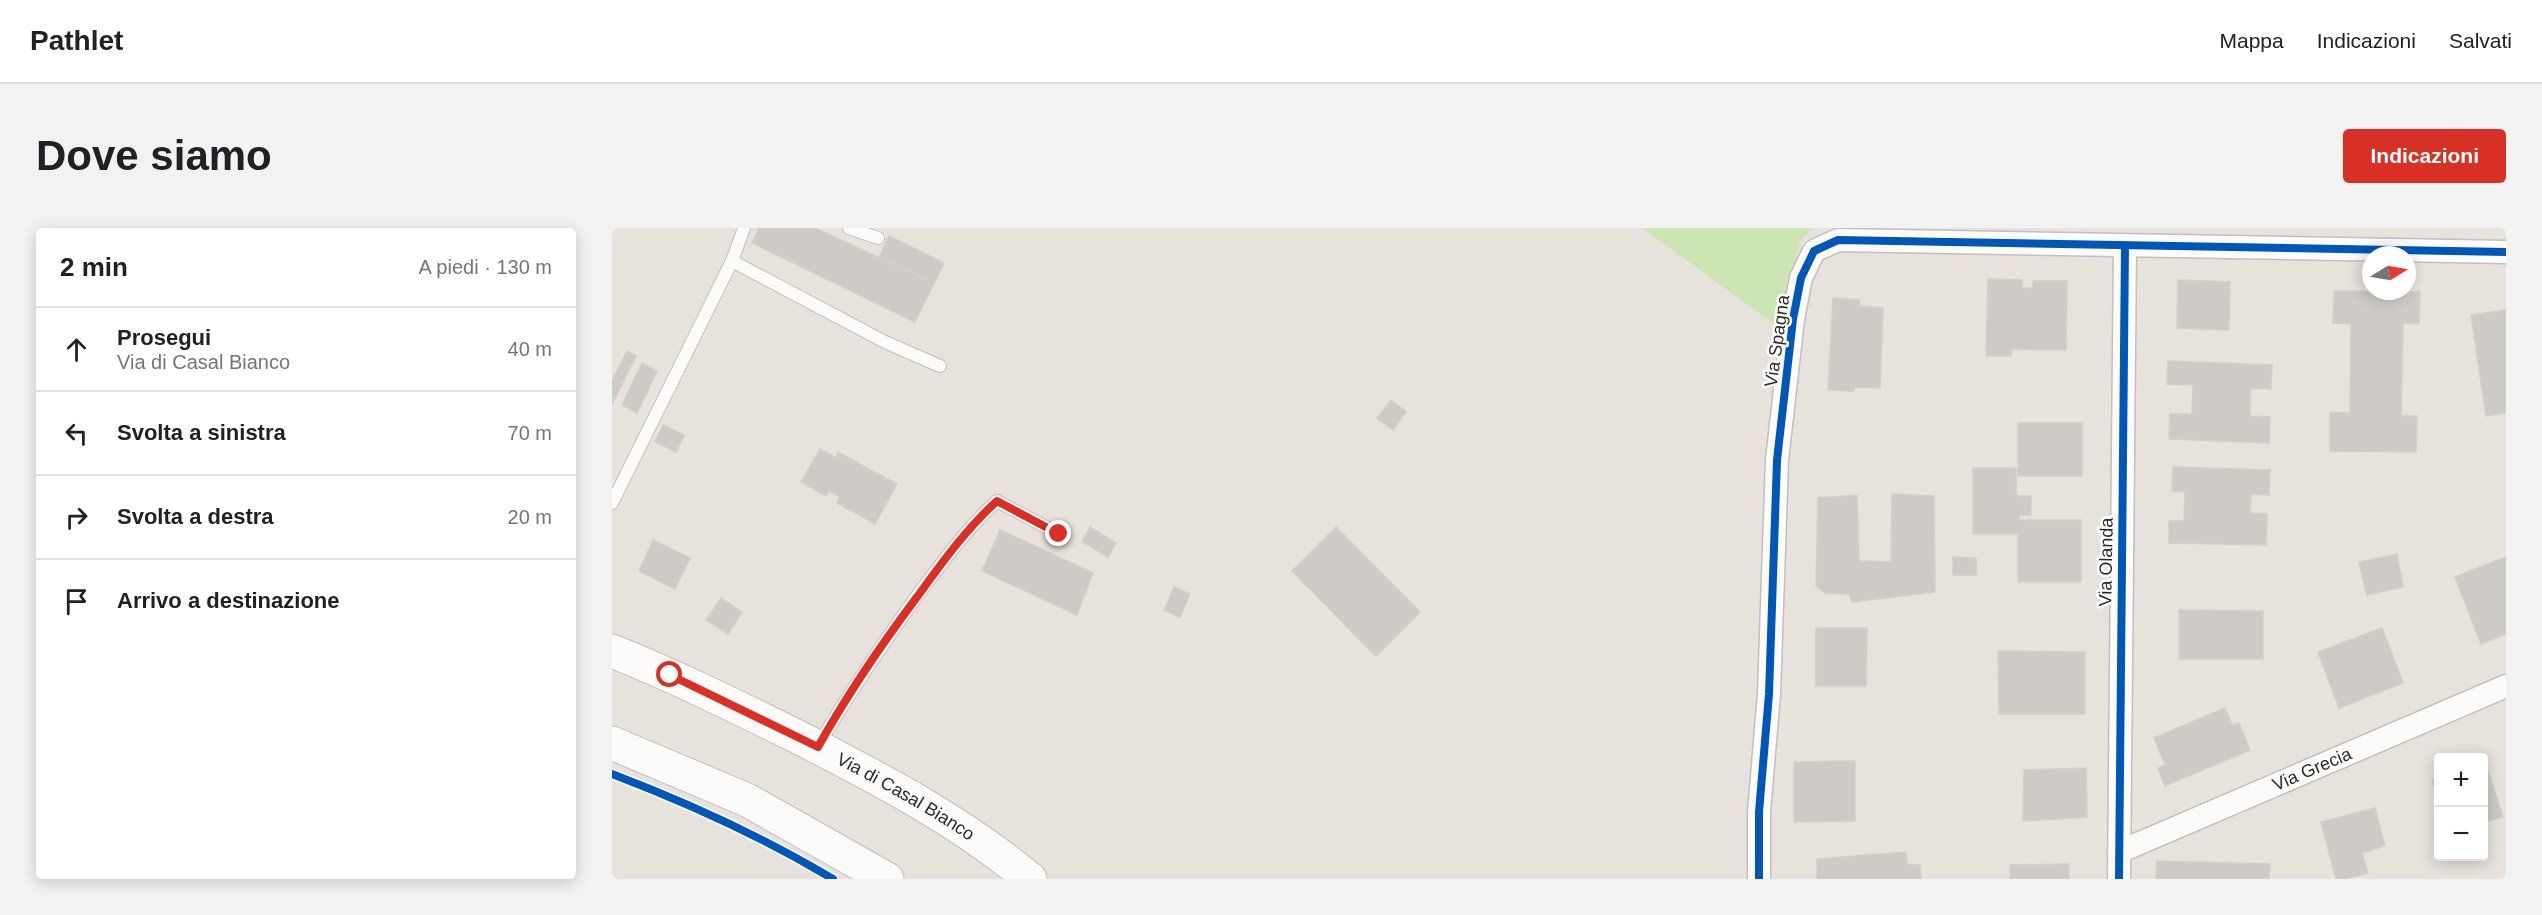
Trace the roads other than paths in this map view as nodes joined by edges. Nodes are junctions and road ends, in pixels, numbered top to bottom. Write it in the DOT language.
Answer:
graph roads {
  1 [pos="744,228"];
  2 [pos="849,228"];
  3 [pos="878,238"];
  4 [pos="2125,246"];
  5 [pos="2506,252"];
  6 [pos="732,261"];
  7 [pos="940,366"];
  8 [pos="612,503"];
  9 [pos="1059,534"];
  10 [pos="612,651"];
  11 [pos="2506,686"];
  12 [pos="612,743"];
  13 [pos="818,747"];
  14 [pos="2119,852"];
  15 [pos="887,879"];
  16 [pos="1030,879"];
  17 [pos="1759,879"];
  18 [pos="2119,879"];
  1 -- 6 [label="lane"];
  2 -- 3 [label="lane"];
  4 -- 5 [label="street, Via Spagna"];
  4 -- 14 [label="street, Via Olanda"];
  4 -- 17 [label="street, Via Spagna"];
  6 -- 7 [label="lane"];
  6 -- 8 [label="lane"];
  9 -- 13 [label="lane"];
  10 -- 13 [label="main road, Via di Casal Bianco"];
  11 -- 14 [label="street, Via Grecia"];
  12 -- 15 [label="main road"];
  13 -- 16 [label="main road, Via di Casal Bianco"];
  14 -- 18 [label="street, Via Olanda"];
}
